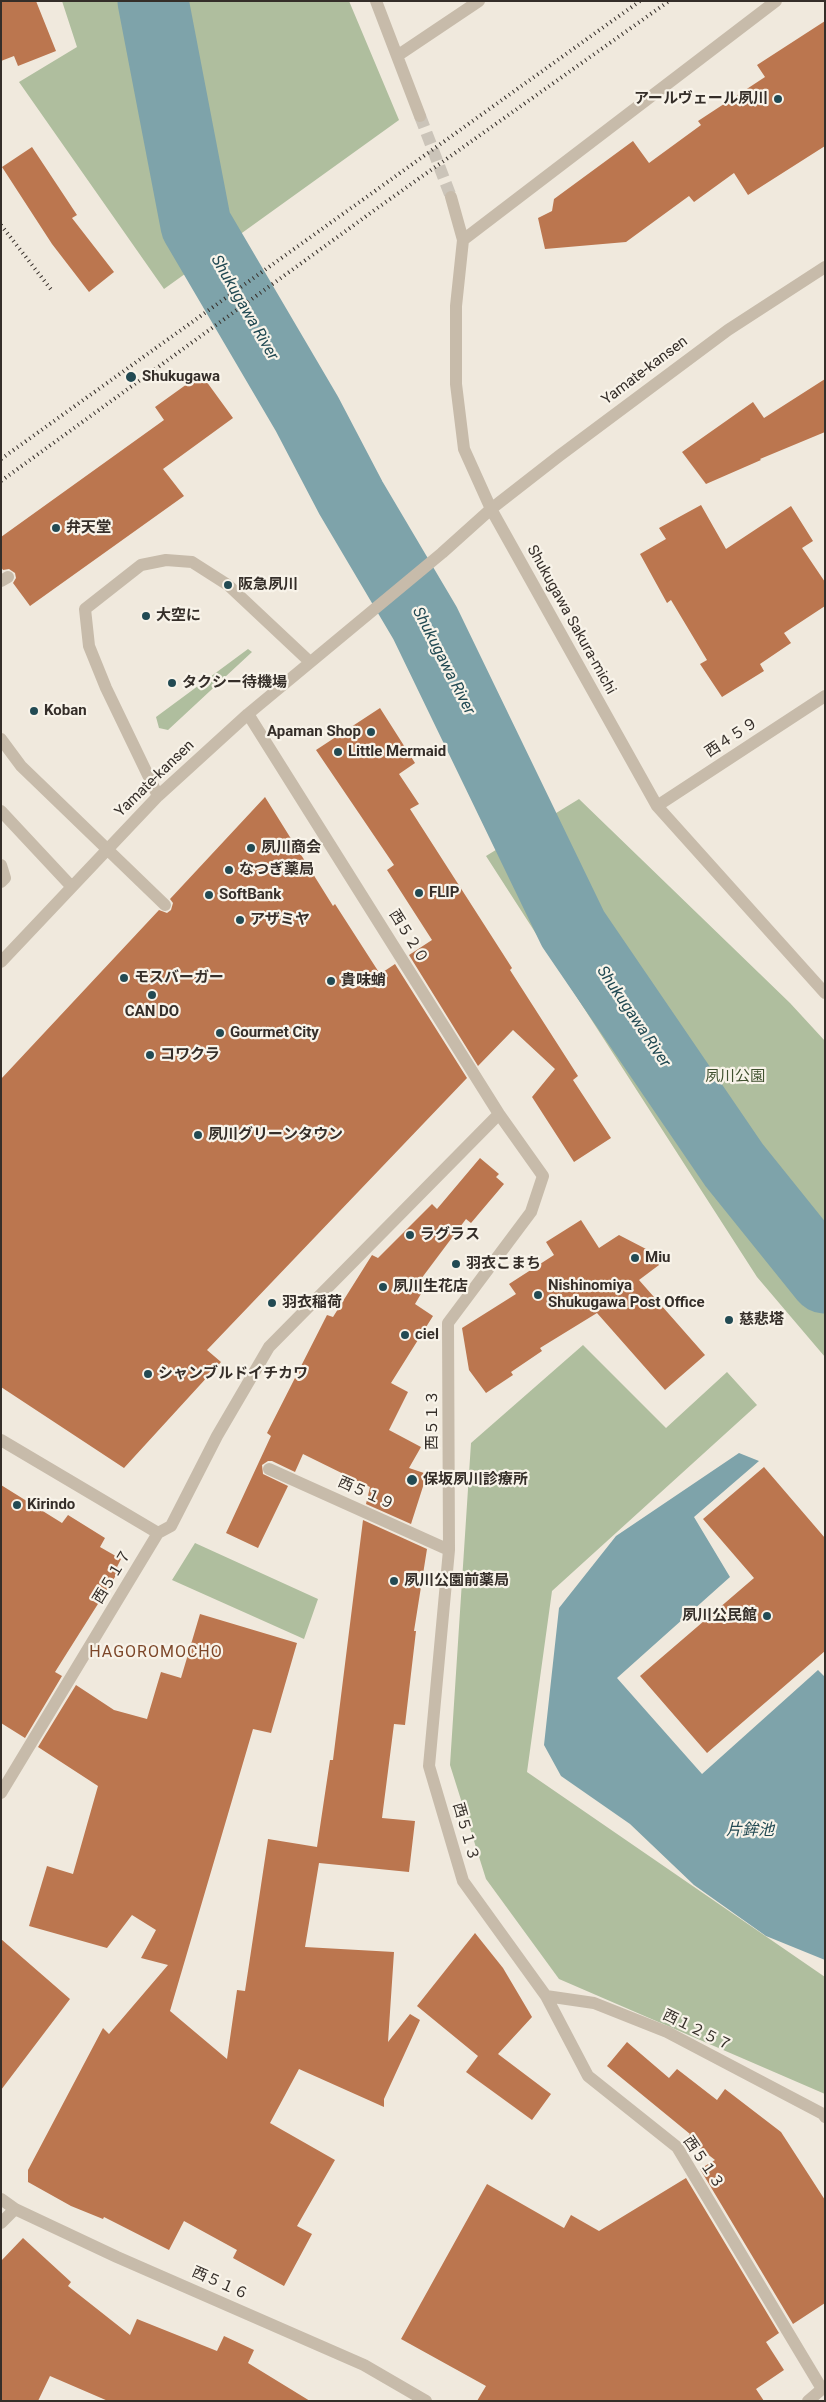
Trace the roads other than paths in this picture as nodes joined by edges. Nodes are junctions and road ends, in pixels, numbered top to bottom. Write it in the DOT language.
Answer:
graph roads {
  1 [pos="376,1"];
  2 [pos="479,1"];
  3 [pos="776,1"];
  4 [pos="460,7"];
  5 [pos="397,56"];
  6 [pos="420,116"];
  7 [pos="451,198"];
  8 [pos="463,240"];
  9 [pos="825,267"];
  10 [pos="491,509"];
  11 [pos="310,662"];
  12 [pos="825,696"];
  13 [pos="248,714"];
  14 [pos="1,739"];
  15 [pos="158,796"];
  16 [pos="657,806"];
  17 [pos="1,811"];
  18 [pos="1,865"];
  19 [pos="1,882"];
  20 [pos="71,886"];
  21 [pos="165,905"];
  22 [pos="1,962"];
  23 [pos="825,993"];
  24 [pos="499,1114"];
  25 [pos="543,1176"];
  26 [pos="1,1440"];
  27 [pos="269,1469"];
  28 [pos="158,1533"];
  29 [pos="449,1550"];
  30 [pos="1,1793"];
  31 [pos="546,1996"];
  32 [pos="825,2117"];
  33 [pos="1,2199"];
  34 [pos="15,2209"];
  35 [pos="1,2223"];
  36 [pos="823,2388"];
  37 [pos="426,2401"];
  38 [pos="808,2401"];
  1 -- 5 [label="street"];
  2 -- 4 [label="street"];
  3 -- 8 [label="street"];
  4 -- 5 [label="street"];
  5 -- 6 [label="street"];
  7 -- 8 [label="street, Shukugawa Sakura-michi"];
  8 -- 10 [label="street, Shukugawa Sakura-michi"];
  9 -- 10 [label="street, Yamate-kansen"];
  10 -- 11 [label="street, Yamate-kansen"];
  10 -- 16 [label="street, Shukugawa Sakura-michi"];
  11 -- 13 [label="street, Yamate-kansen"];
  11 -- 15 [label="street"];
  12 -- 16 [label="street, 西４５９"];
  13 -- 15 [label="street, Yamate-kansen"];
  13 -- 24 [label="street, 西５２０"];
  14 -- 21 [label="street"];
  15 -- 20 [label="street, Yamate-kansen"];
  16 -- 23 [label="street, Shukugawa Sakura-michi"];
  17 -- 20 [label="street"];
  18 -- 19 [label="street"];
  20 -- 22 [label="street, Yamate-kansen"];
  24 -- 25 [label="street, 西５２０"];
  24 -- 28 [label="street, 西５１７"];
  25 -- 29 [label="street, 西５１３"];
  26 -- 28 [label="street"];
  27 -- 29 [label="street, 西５１９"];
  28 -- 30 [label="street, 西５１７"];
  29 -- 31 [label="street, 西５１３"];
  31 -- 32 [label="street, 西１２５７"];
  31 -- 36 [label="street, 西５１３"];
  33 -- 34 [label="street, 西５１６"];
  34 -- 35 [label="street"];
  34 -- 37 [label="street, 西５１６"];
  36 -- 38 [label="street, 西５１３"];
}
